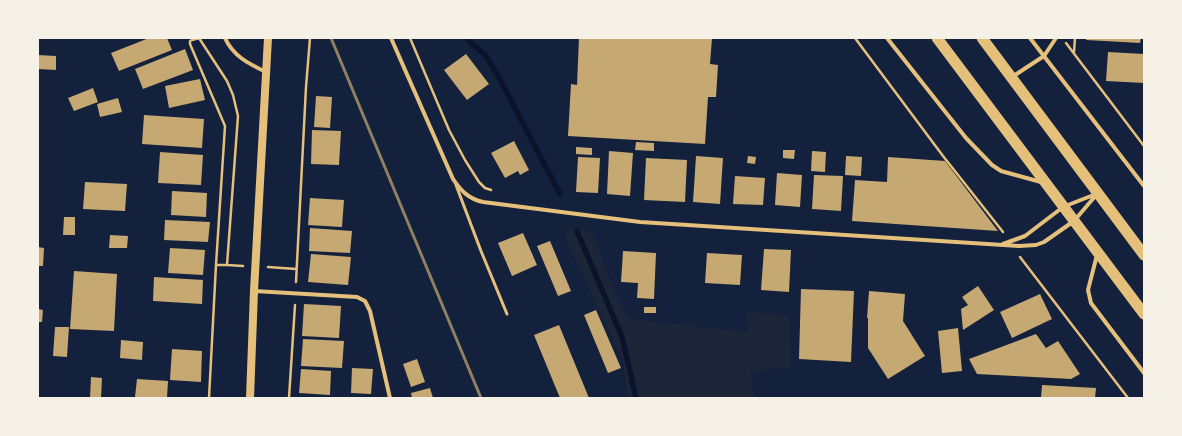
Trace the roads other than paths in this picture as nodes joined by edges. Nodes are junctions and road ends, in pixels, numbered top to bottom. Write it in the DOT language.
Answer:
graph roads {
  1 [pos="225,38"];
  2 [pos="268,38"];
  3 [pos="391,38"];
  4 [pos="887,38"];
  5 [pos="937,38"];
  6 [pos="982,38"];
  7 [pos="1030,38"];
  8 [pos="1056,38"];
  9 [pos="1044,56"];
  10 [pos="267,72"];
  11 [pos="1011,78"];
  12 [pos="454,179"];
  13 [pos="1045,183"];
  14 [pos="1144,186"];
  15 [pos="1097,194"];
  16 [pos="1064,207"];
  17 [pos="1074,221"];
  18 [pos="1000,245"];
  19 [pos="1097,252"];
  20 [pos="1144,255"];
  21 [pos="254,291"];
  22 [pos="507,314"];
  23 [pos="1144,314"];
  24 [pos="1144,373"];
  25 [pos="250,398"];
  26 [pos="390,398"];
  1 -- 10 [label="street"];
  2 -- 10 [label="main road"];
  3 -- 12 [label="street"];
  4 -- 13 [label="street"];
  5 -- 13 [label="highway"];
  6 -- 11 [label="highway"];
  7 -- 9 [label="street"];
  8 -- 9 [label="street"];
  9 -- 11 [label="street"];
  9 -- 14 [label="street"];
  10 -- 21 [label="main road"];
  11 -- 15 [label="highway"];
  12 -- 18 [label="street"];
  12 -- 22 [label="lane"];
  13 -- 16 [label="highway"];
  15 -- 16 [label="street"];
  15 -- 17 [label="street"];
  15 -- 20 [label="highway"];
  16 -- 17 [label="highway"];
  16 -- 18 [label="street"];
  17 -- 18 [label="street"];
  17 -- 19 [label="highway"];
  19 -- 23 [label="highway"];
  19 -- 24 [label="street"];
  21 -- 25 [label="main road"];
  21 -- 26 [label="street"];
}
